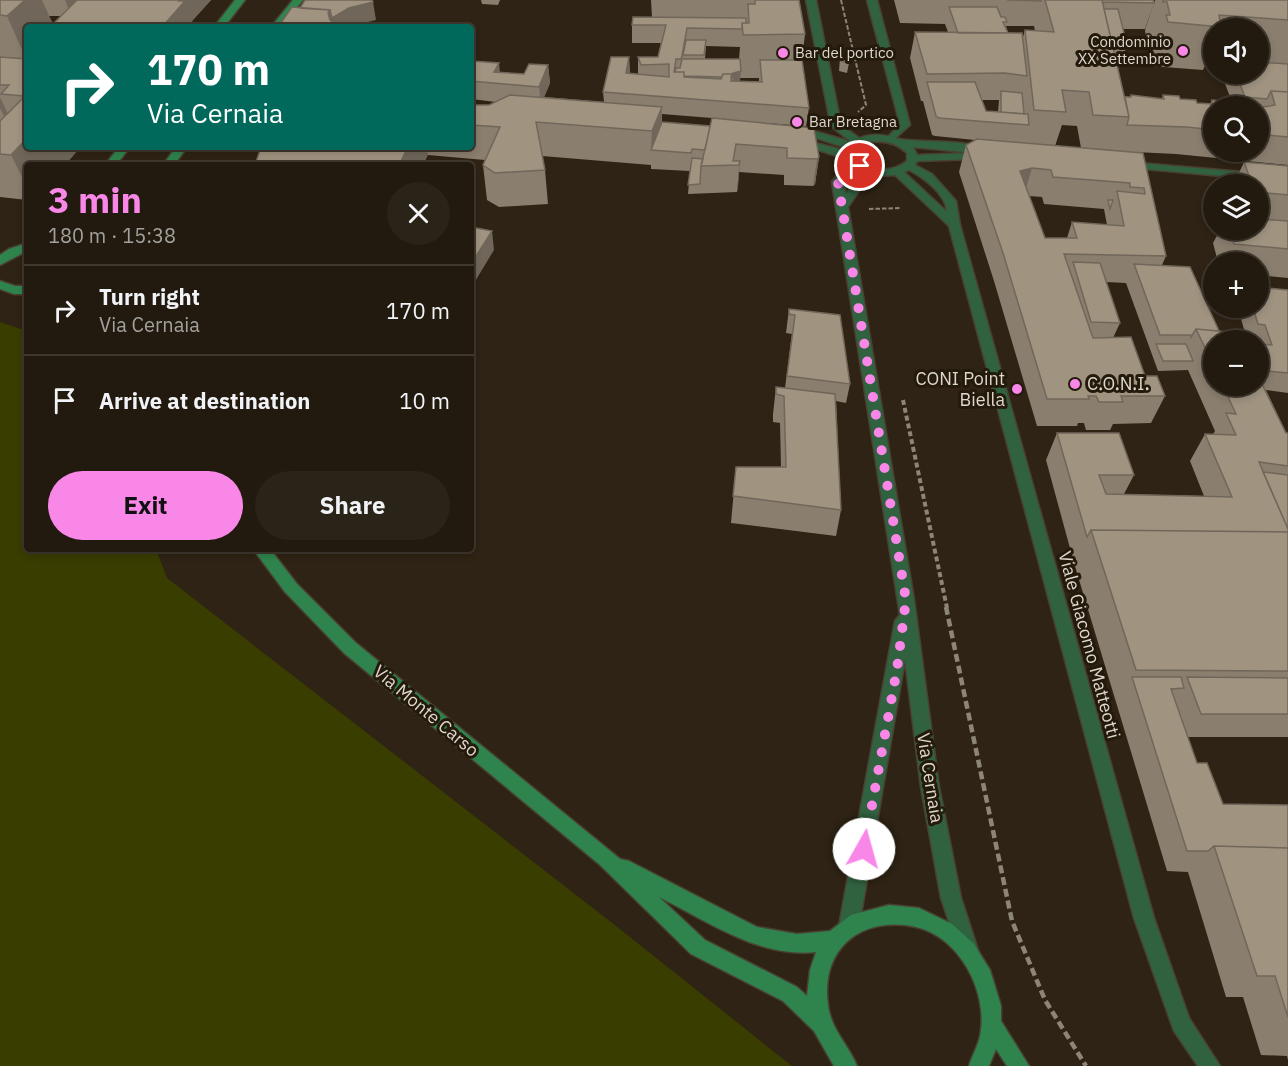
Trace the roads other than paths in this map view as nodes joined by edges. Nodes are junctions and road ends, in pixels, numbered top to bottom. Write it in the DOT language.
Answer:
graph roads {
  1 [pos="240,0"];
  2 [pos="298,0"];
  3 [pos="811,0"];
  4 [pos="872,0"];
  5 [pos="221,24"];
  6 [pos="278,24"];
  7 [pos="785,136"];
  8 [pos="897,141"];
  9 [pos="122,150"];
  10 [pos="180,150"];
  11 [pos="854,151"];
  12 [pos="112,162"];
  13 [pos="170,162"];
  14 [pos="912,162"];
  15 [pos="1112,164"];
  16 [pos="897,171"];
  17 [pos="877,172"];
  18 [pos="1288,179"];
  19 [pos="843,206"];
  20 [pos="954,225"];
  21 [pos="24,247"];
  22 [pos="2,258"];
  23 [pos="9,288"];
  24 [pos="24,296"];
  25 [pos="263,552"];
  26 [pos="906,600"];
  27 [pos="606,858"];
  28 [pos="849,926"];
  29 [pos="833,940"];
  30 [pos="969,952"];
  31 [pos="820,1023"];
  32 [pos="993,1027"];
  33 [pos="847,1066"];
  34 [pos="979,1066"];
  35 [pos="1019,1066"];
  36 [pos="1210,1066"];
  1 -- 5 [label="main road"];
  2 -- 6 [label="main road"];
  3 -- 11 [label="street"];
  4 -- 8 [label="street"];
  7 -- 11 [label="street"];
  8 -- 11 [label="street"];
  8 -- 14 [label="street, Viale Giacomo Matteotti"];
  8 -- 14 [label="street"];
  9 -- 12 [label="main road"];
  10 -- 13 [label="main road"];
  11 -- 17 [label="street"];
  11 -- 19 [label="street, Via Cernaia"];
  14 -- 16 [label="street"];
  14 -- 20 [label="street, Viale Giacomo Matteotti"];
  15 -- 18 [label="street"];
  16 -- 17 [label="street"];
  16 -- 20 [label="street, Viale Giacomo Matteotti"];
  17 -- 19 [label="street"];
  19 -- 26 [label="street, Via Cernaia"];
  20 -- 36 [label="street, Viale Giacomo Matteotti"];
  21 -- 22 [label="main road"];
  23 -- 24 [label="main road"];
  25 -- 27 [label="main road, Via Monte Carso"];
  26 -- 28 [label="street, Via Cernaia"];
  26 -- 30 [label="street, Via Cernaia"];
  27 -- 29 [label="main road, Via Monte Carso"];
  27 -- 31 [label="main road, Via Monte Carso"];
  28 -- 29 [label="main road, Via Monte Carso"];
  28 -- 30 [label="main road, Via Monte Carso"];
  29 -- 31 [label="main road, Via Monte Carso"];
  30 -- 32 [label="main road, Via Monte Carso"];
  31 -- 33 [label="main road, Via Monte Carso"];
  32 -- 34 [label="main road, Via Monte Carso"];
  32 -- 35 [label="main road"];
}
